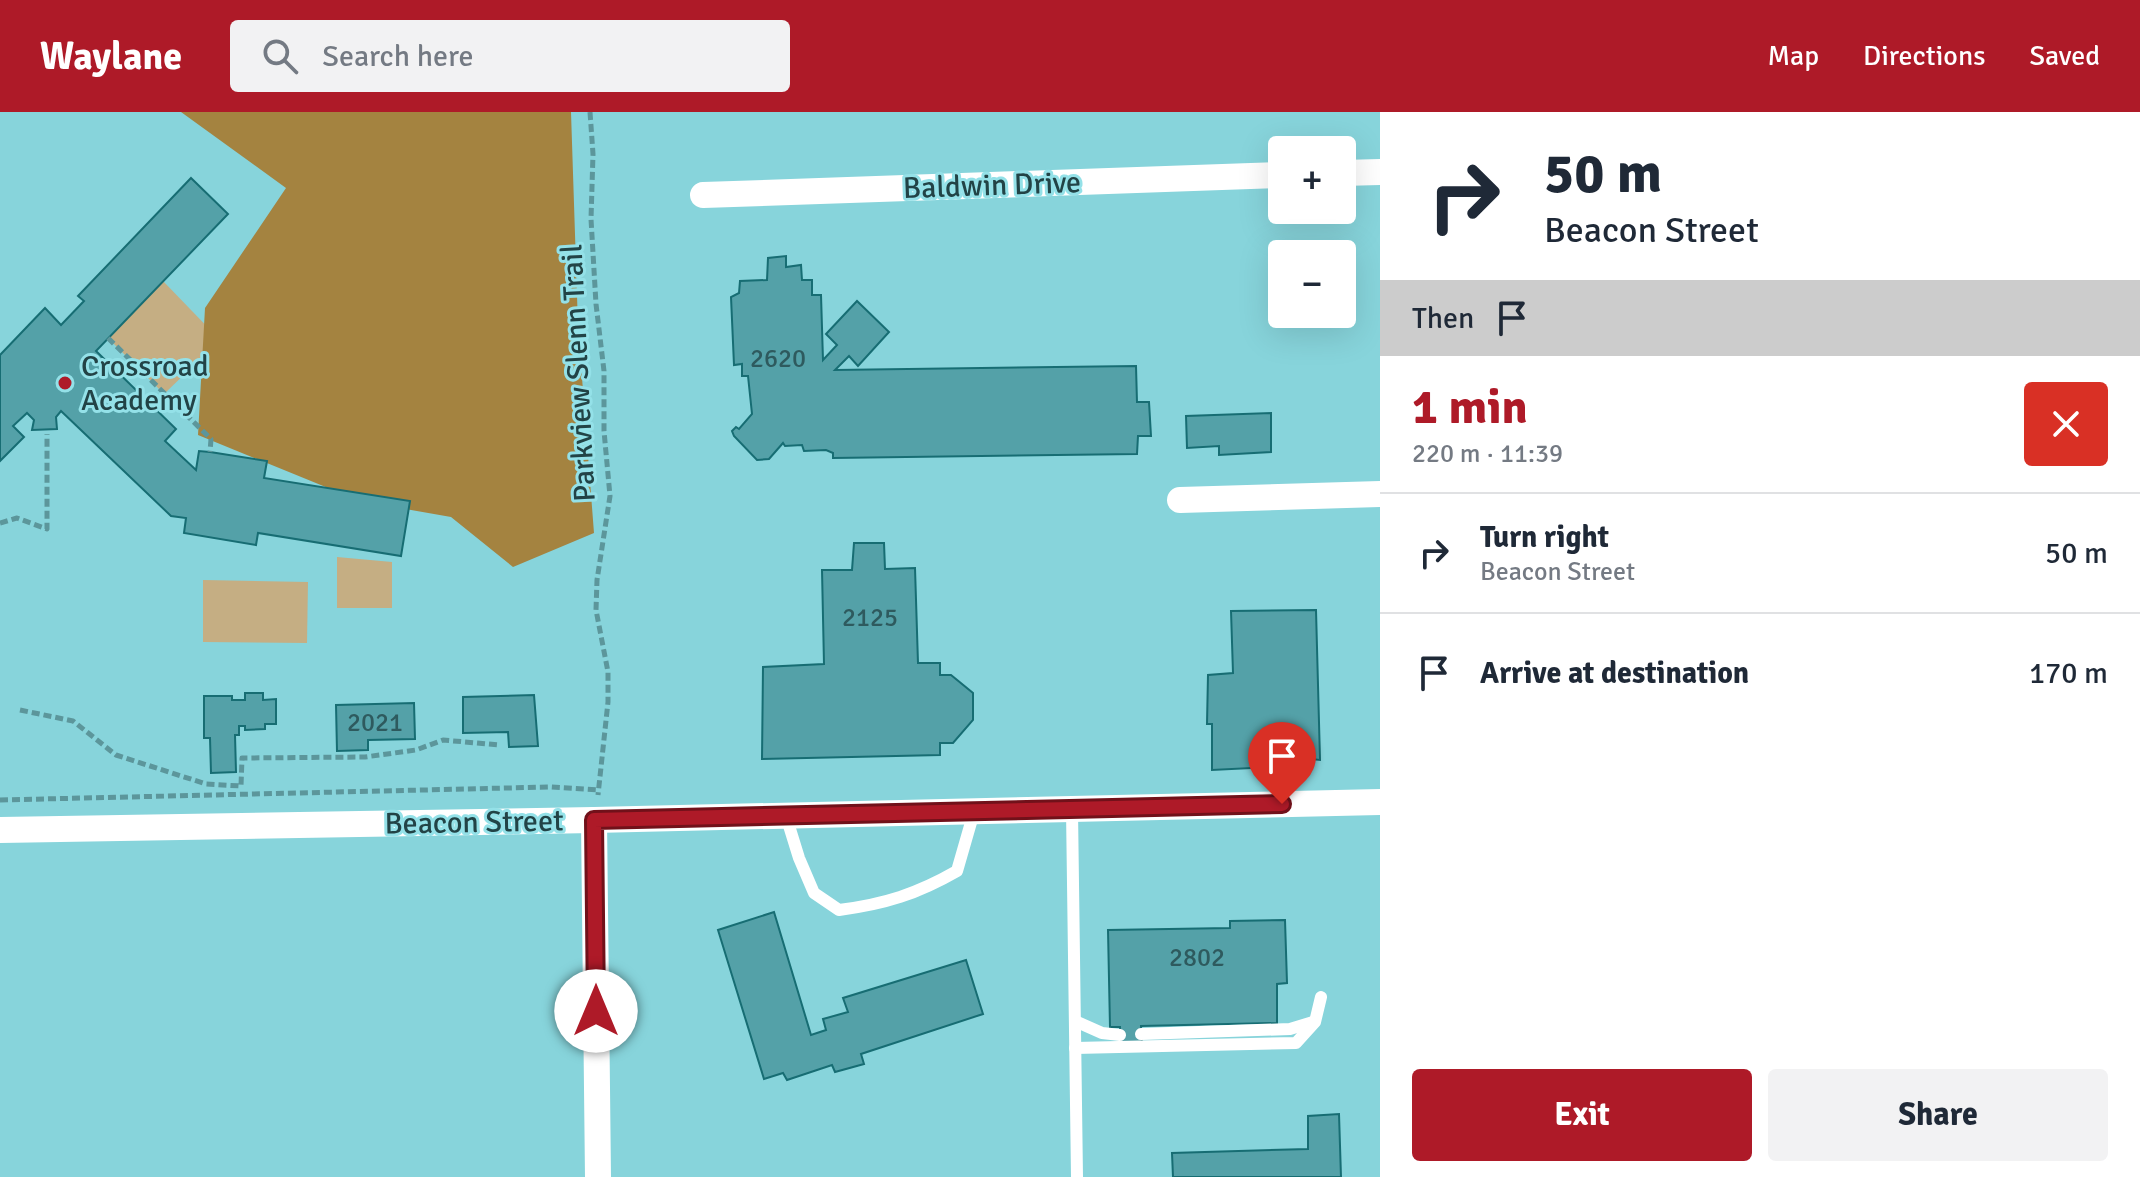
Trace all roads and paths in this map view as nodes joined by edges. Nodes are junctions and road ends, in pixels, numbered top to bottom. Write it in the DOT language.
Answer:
graph roads {
  1 [pos="590,112"];
  2 [pos="1380,172"];
  3 [pos="1356,173"];
  4 [pos="1268,175"];
  5 [pos="703,195"];
  6 [pos="108,338"];
  7 [pos="47,434"];
  8 [pos="210,452"];
  9 [pos="1380,494"];
  10 [pos="1180,500"];
  11 [pos="0,523"];
  12 [pos="20,710"];
  13 [pos="499,745"];
  14 [pos="598,790"];
  15 [pos="0,800"];
  16 [pos="1380,802"];
  17 [pos="1072,810"];
  18 [pos="974,812"];
  19 [pos="786,816"];
  20 [pos="594,820"];
  21 [pos="0,830"];
  22 [pos="1321,997"];
  23 [pos="1075,1021"];
  24 [pos="1315,1022"];
  25 [pos="1141,1034"];
  26 [pos="1120,1035"];
  27 [pos="1075,1048"];
  28 [pos="598,1177"];
  29 [pos="1077,1177"];
  1 -- 14 [label="path, Parkview Slenn Trail"];
  2 -- 3 [label="street"];
  4 -- 5 [label="street, Baldwin Drive"];
  6 -- 8 [label="path"];
  7 -- 11 [label="path"];
  9 -- 10 [label="street"];
  12 -- 13 [label="path"];
  14 -- 15 [label="path"];
  14 -- 20 [label="path, Parkview Slenn Trail"];
  16 -- 17 [label="street, Beacon Street"];
  17 -- 18 [label="street, Beacon Street"];
  17 -- 23 [label="lane"];
  18 -- 19 [label="street, Beacon Street"];
  18 -- 19 [label="lane"];
  19 -- 20 [label="street, Beacon Street"];
  20 -- 21 [label="street, Beacon Street"];
  20 -- 28 [label="street"];
  22 -- 24 [label="lane"];
  23 -- 26 [label="lane"];
  23 -- 27 [label="lane"];
  24 -- 25 [label="lane"];
  24 -- 27 [label="lane"];
  27 -- 29 [label="lane"];
}
